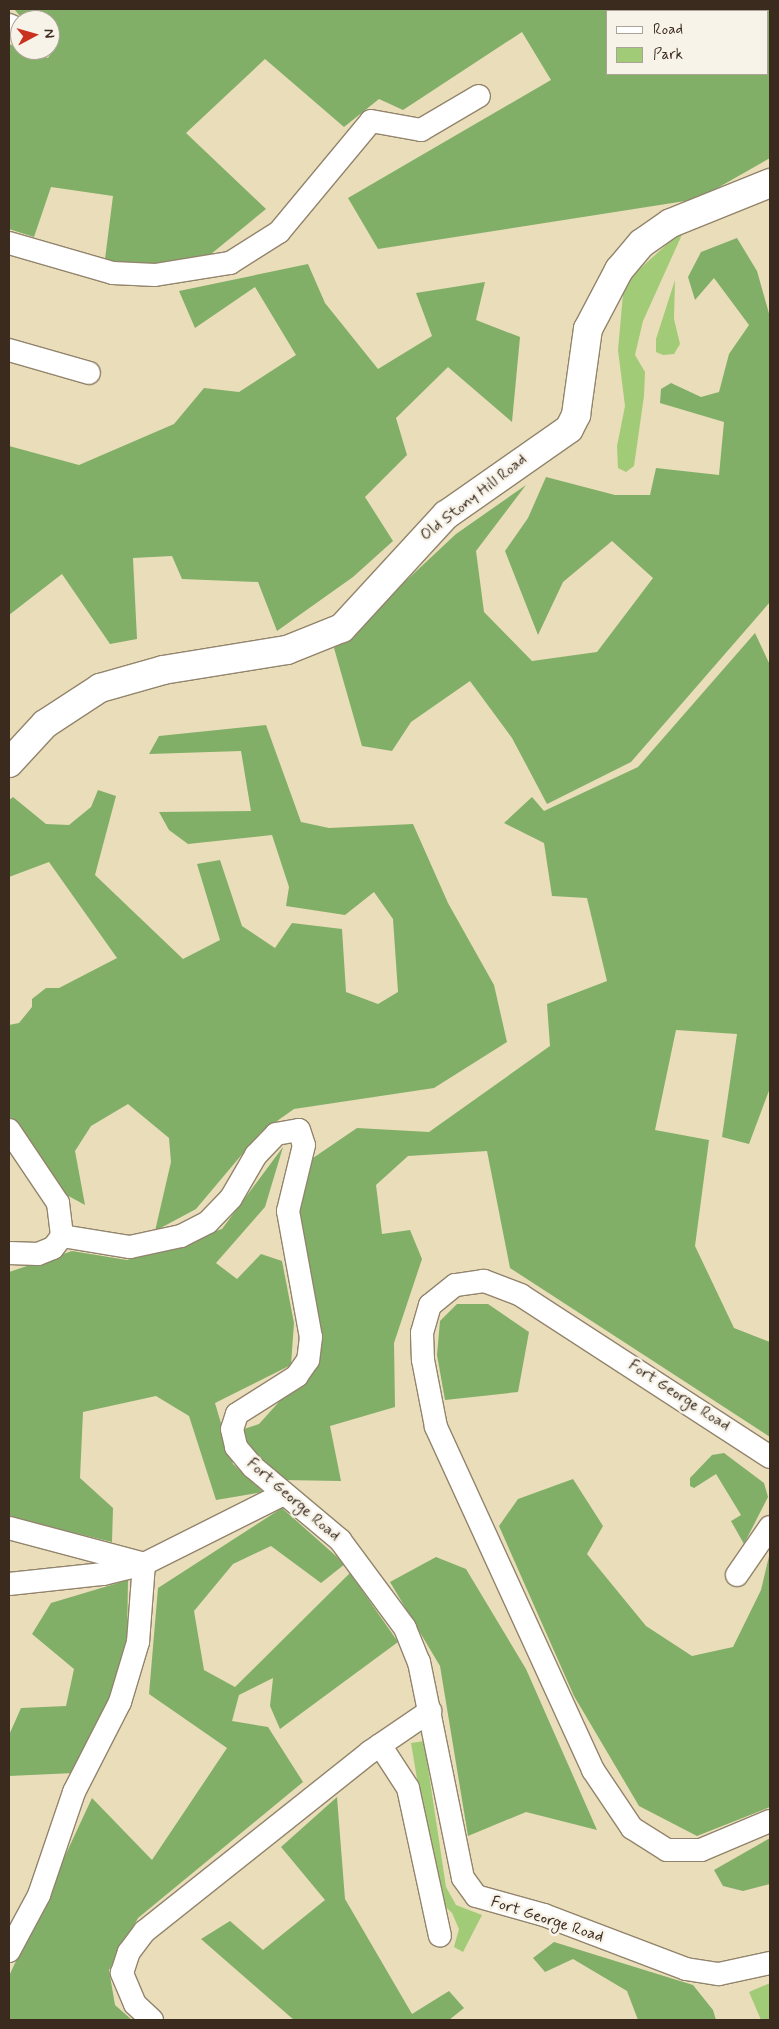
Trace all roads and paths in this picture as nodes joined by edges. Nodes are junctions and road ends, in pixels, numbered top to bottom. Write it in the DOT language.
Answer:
graph roads {
  1 [pos="479,96"];
  2 [pos="770,183"];
  3 [pos="9,243"];
  4 [pos="9,350"];
  5 [pos="89,373"];
  6 [pos="9,763"];
  7 [pos="9,1130"];
  8 [pos="62,1236"];
  9 [pos="9,1253"];
  10 [pos="770,1457"];
  11 [pos="284,1494"];
  12 [pos="770,1527"];
  13 [pos="9,1528"];
  14 [pos="144,1564"];
  15 [pos="738,1575"];
  16 [pos="9,1584"];
  17 [pos="430,1711"];
  18 [pos="380,1745"];
  19 [pos="770,1821"];
  20 [pos="440,1936"];
  21 [pos="9,1951"];
  22 [pos="770,1962"];
  23 [pos="152,2020"];
  1 -- 3 [label="street"];
  2 -- 6 [label="street, Old Stony Hill Road"];
  4 -- 5 [label="street"];
  7 -- 8 [label="street"];
  8 -- 9 [label="street"];
  8 -- 11 [label="street, Fort George Road"];
  10 -- 19 [label="street, Fort George Road"];
  11 -- 14 [label="street"];
  11 -- 17 [label="street, Fort George Road"];
  12 -- 15 [label="street"];
  13 -- 14 [label="street"];
  14 -- 16 [label="street"];
  14 -- 21 [label="street"];
  17 -- 18 [label="street"];
  17 -- 22 [label="street, Fort George Road"];
  18 -- 20 [label="street"];
  18 -- 23 [label="street"];
}
